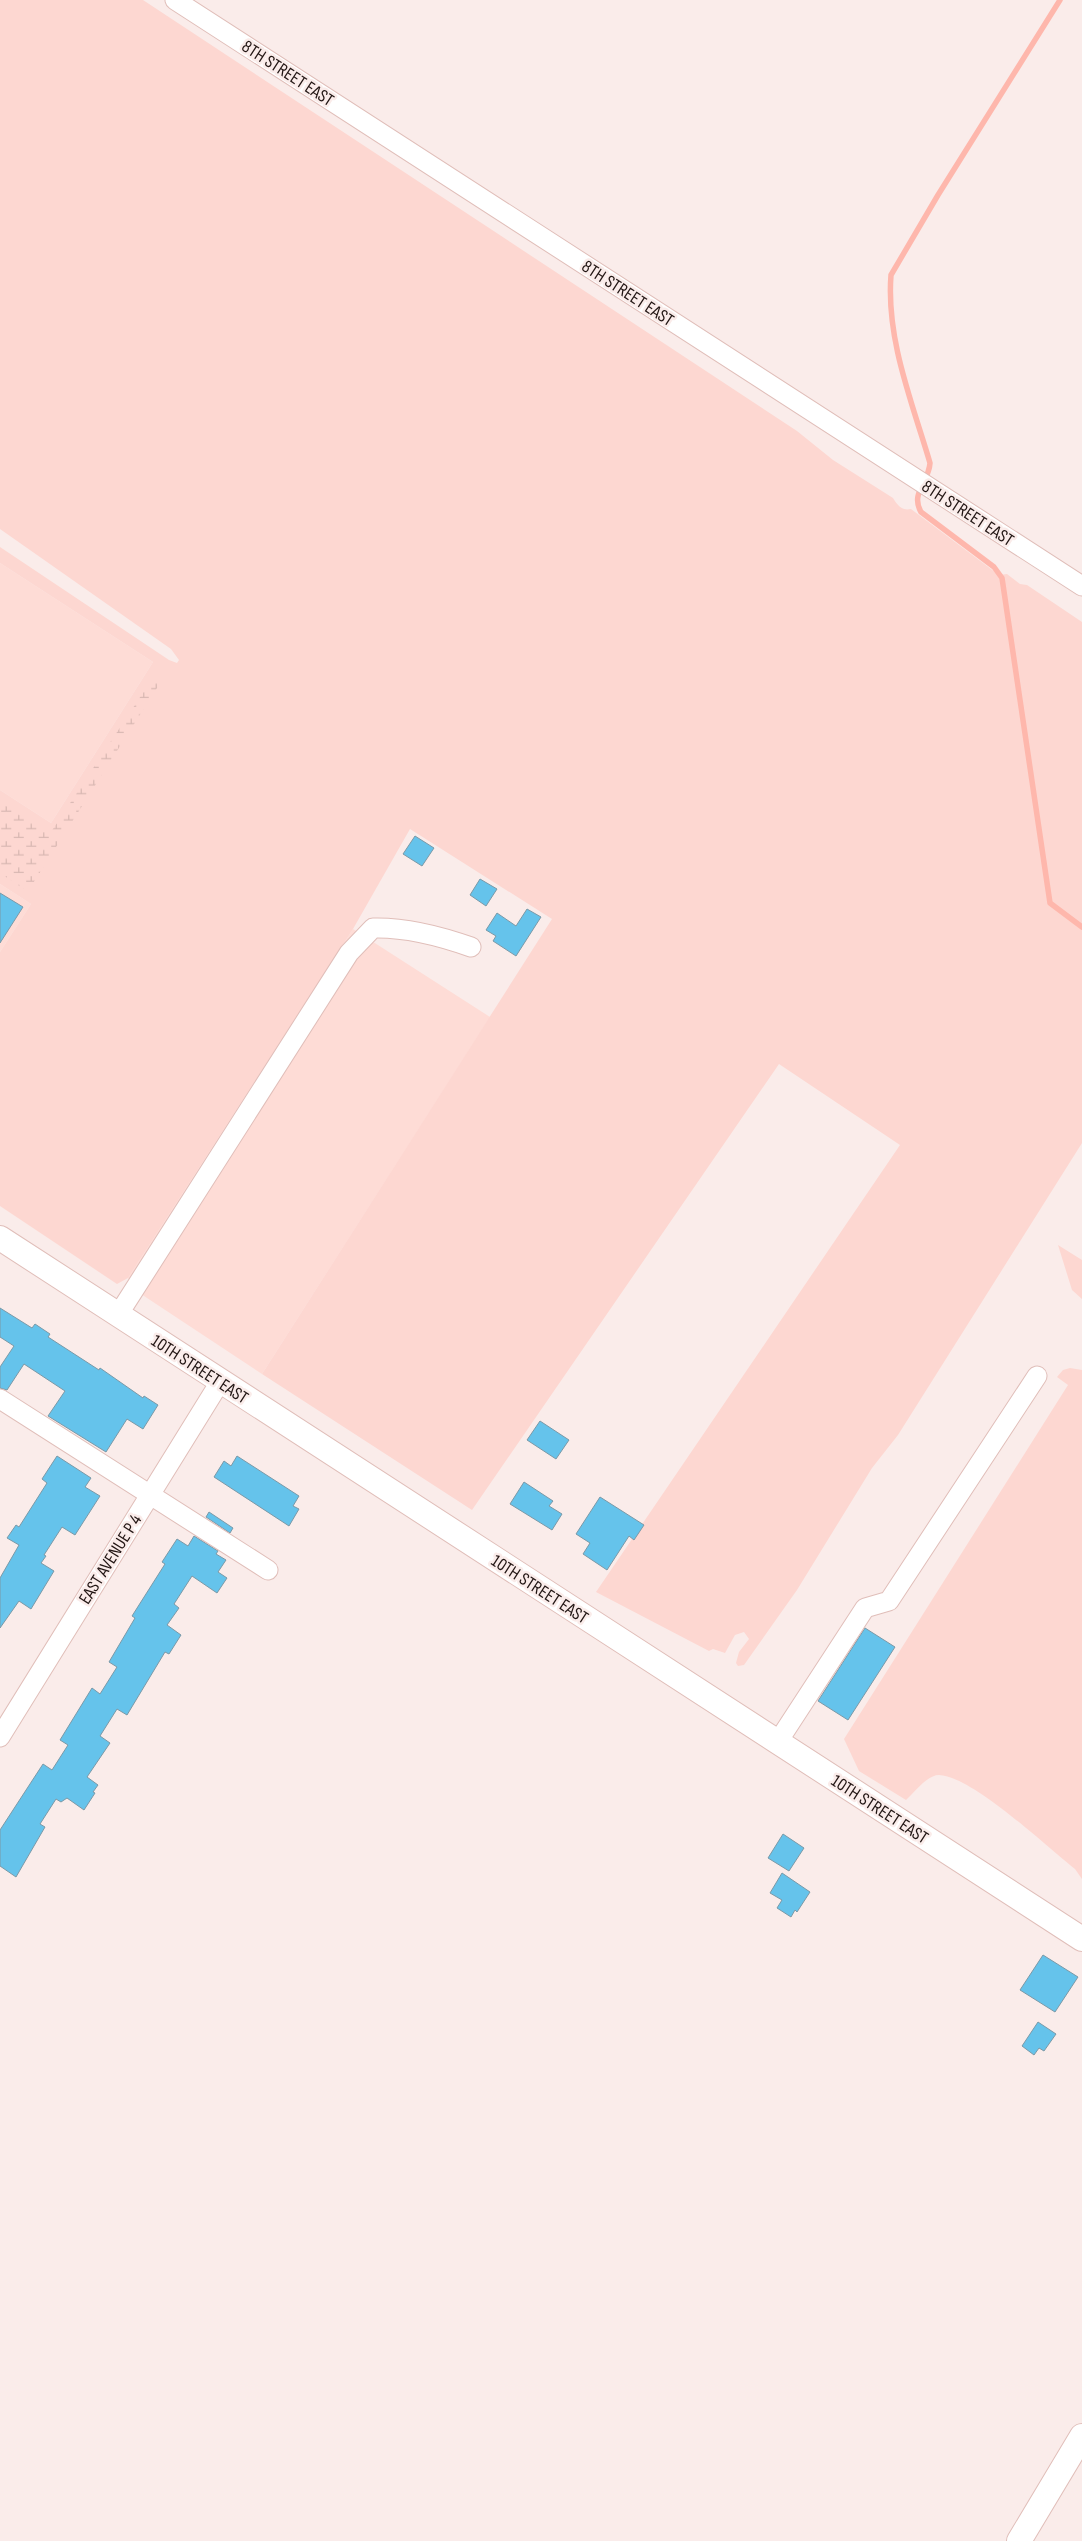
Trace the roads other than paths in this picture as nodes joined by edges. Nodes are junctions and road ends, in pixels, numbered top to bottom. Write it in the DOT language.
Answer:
graph roads {
  1 [pos="174,0"];
  2 [pos="1082,586"];
  3 [pos="471,947"];
  4 [pos="0,1238"];
  5 [pos="118,1315"];
  6 [pos="1037,1376"];
  7 [pos="220,1382"];
  8 [pos="0,1399"];
  9 [pos="149,1495"];
  10 [pos="268,1570"];
  11 [pos="0,1737"];
  12 [pos="777,1743"];
  13 [pos="1082,1939"];
  14 [pos="1082,2436"];
  15 [pos="1019,2541"];
  1 -- 2 [label="street, 8TH STREET EAST"];
  3 -- 5 [label="street"];
  4 -- 5 [label="main road, 10TH STREET EAST"];
  5 -- 7 [label="main road, 10TH STREET EAST"];
  6 -- 12 [label="street"];
  7 -- 9 [label="street, EAST AVENUE P 4"];
  7 -- 12 [label="main road, 10TH STREET EAST"];
  8 -- 9 [label="street"];
  9 -- 10 [label="street"];
  9 -- 11 [label="street, EAST AVENUE P 4"];
  12 -- 13 [label="main road, 10TH STREET EAST"];
  14 -- 15 [label="main road"];
}
